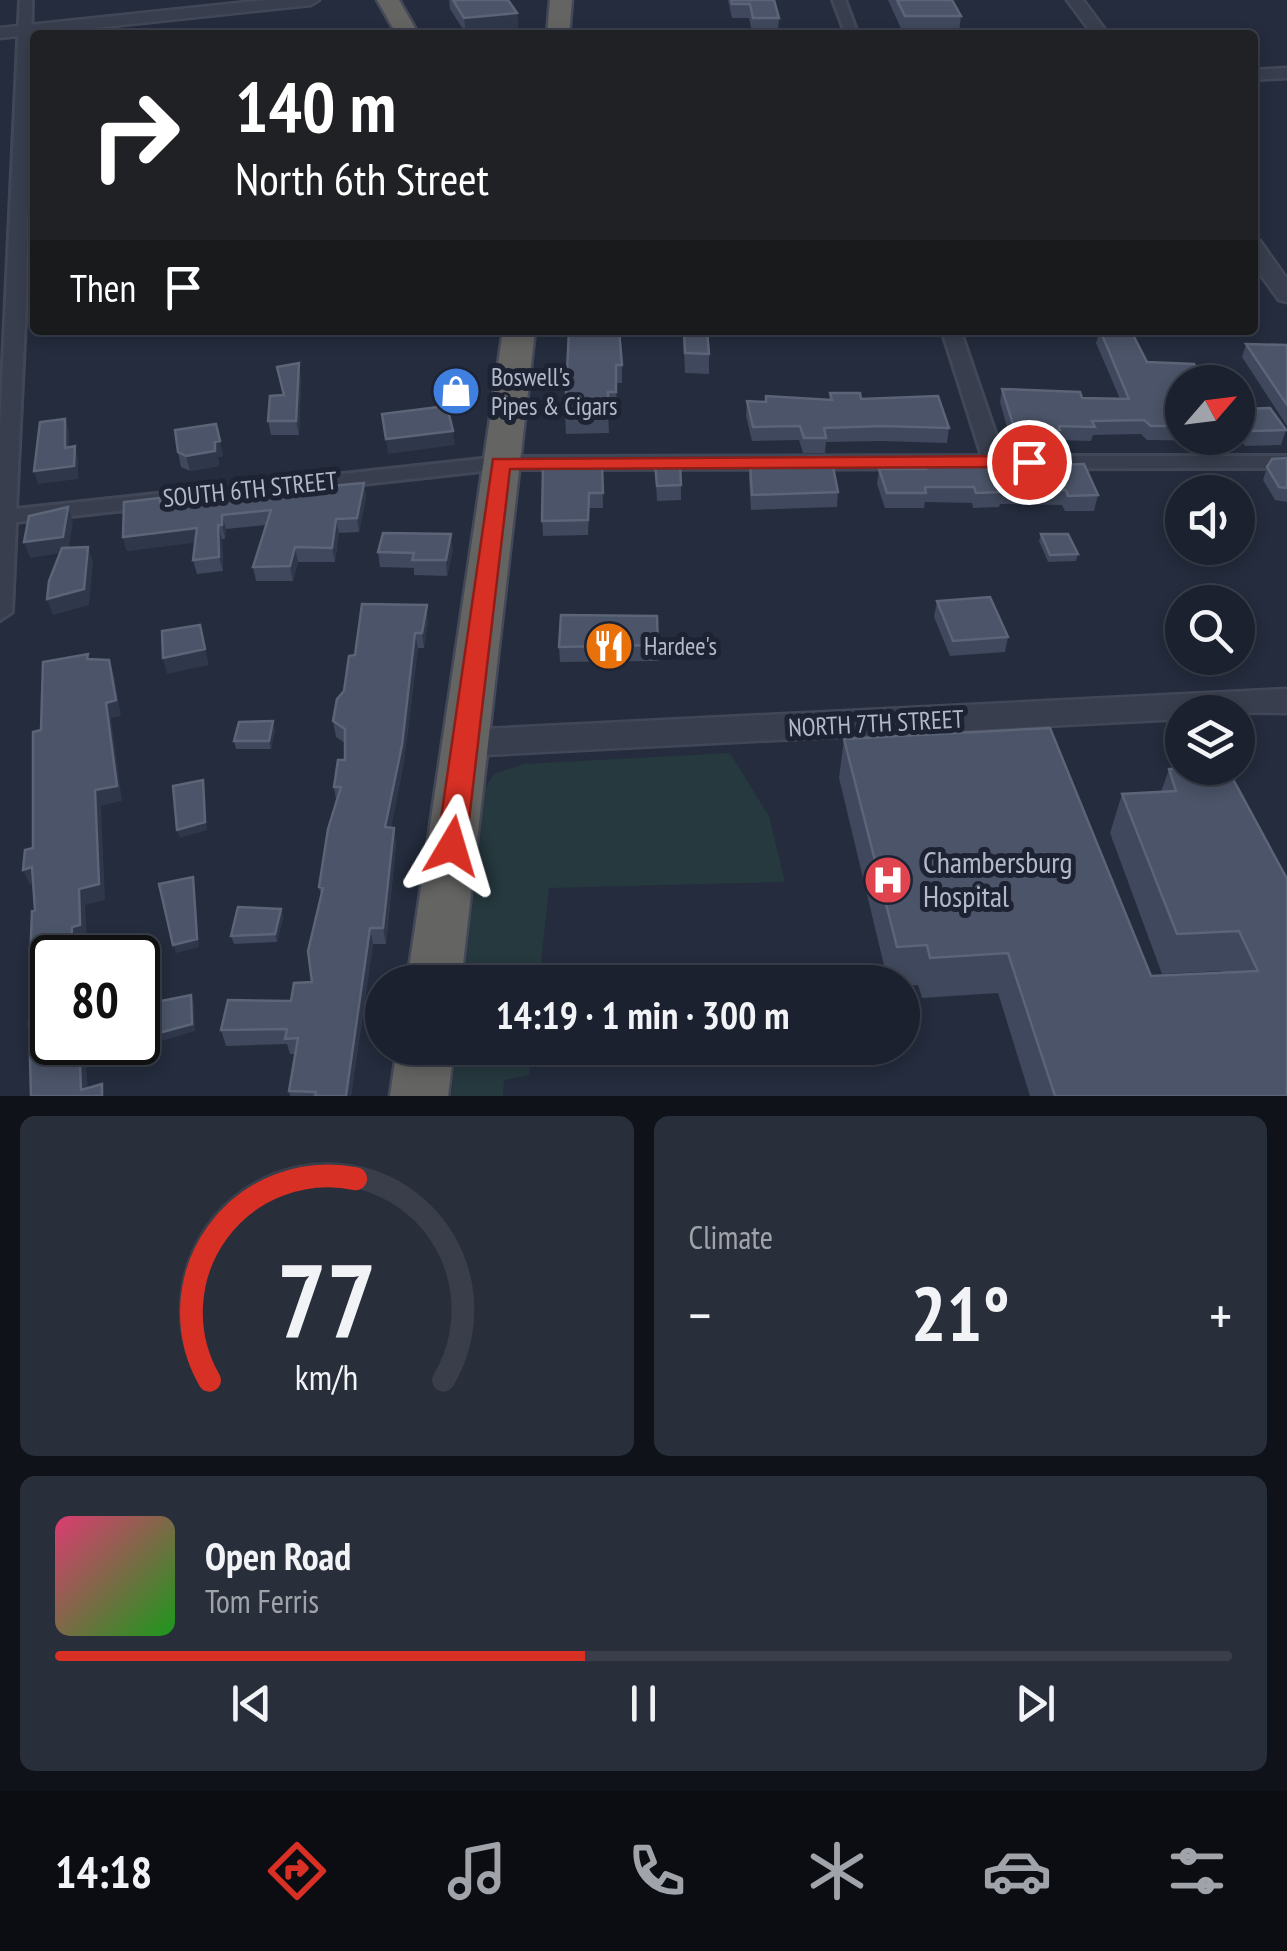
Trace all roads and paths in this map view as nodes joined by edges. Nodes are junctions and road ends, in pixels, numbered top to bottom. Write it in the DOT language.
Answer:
graph roads {
  1 [pos="26,0"];
  2 [pos="311,0"];
  3 [pos="388,0"];
  4 [pos="561,0"];
  5 [pos="840,0"];
  6 [pos="1075,0"];
  7 [pos="35,30"];
  8 [pos="405,30"];
  9 [pos="558,30"];
  10 [pos="850,30"];
  11 [pos="1097,30"];
  12 [pos="26,31"];
  13 [pos="30,31"];
  14 [pos="0,34"];
  15 [pos="1287,73"];
  16 [pos="1258,75"];
  17 [pos="1258,254"];
  18 [pos="1287,295"];
  19 [pos="17,296"];
  20 [pos="518,335"];
  21 [pos="953,335"];
  22 [pos="1287,462"];
  23 [pos="500,463"];
  24 [pos="995,463"];
  25 [pos="3,516"];
  26 [pos="0,612"];
  27 [pos="1287,702"];
  28 [pos="465,743"];
  29 [pos="436,965"];
  30 [pos="424,1065"];
  31 [pos="419,1096"];
  1 -- 12 [label="street"];
  2 -- 7 [label="street"];
  3 -- 8 [label="highway"];
  4 -- 9 [label="highway"];
  5 -- 10 [label="street"];
  6 -- 11 [label="street"];
  12 -- 13 [label="street"];
  12 -- 14 [label="street"];
  12 -- 19 [label="street"];
  15 -- 16 [label="street"];
  17 -- 18 [label="street"];
  19 -- 25 [label="street"];
  20 -- 23 [label="highway"];
  21 -- 24 [label="street"];
  22 -- 24 [label="street, SOUTH 6TH STREET"];
  23 -- 24 [label="street, SOUTH 6TH STREET"];
  23 -- 25 [label="street, SOUTH 6TH STREET"];
  23 -- 28 [label="highway"];
  25 -- 26 [label="street"];
  27 -- 28 [label="street, NORTH 7TH STREET"];
  28 -- 29 [label="highway"];
  30 -- 31 [label="highway"];
}
